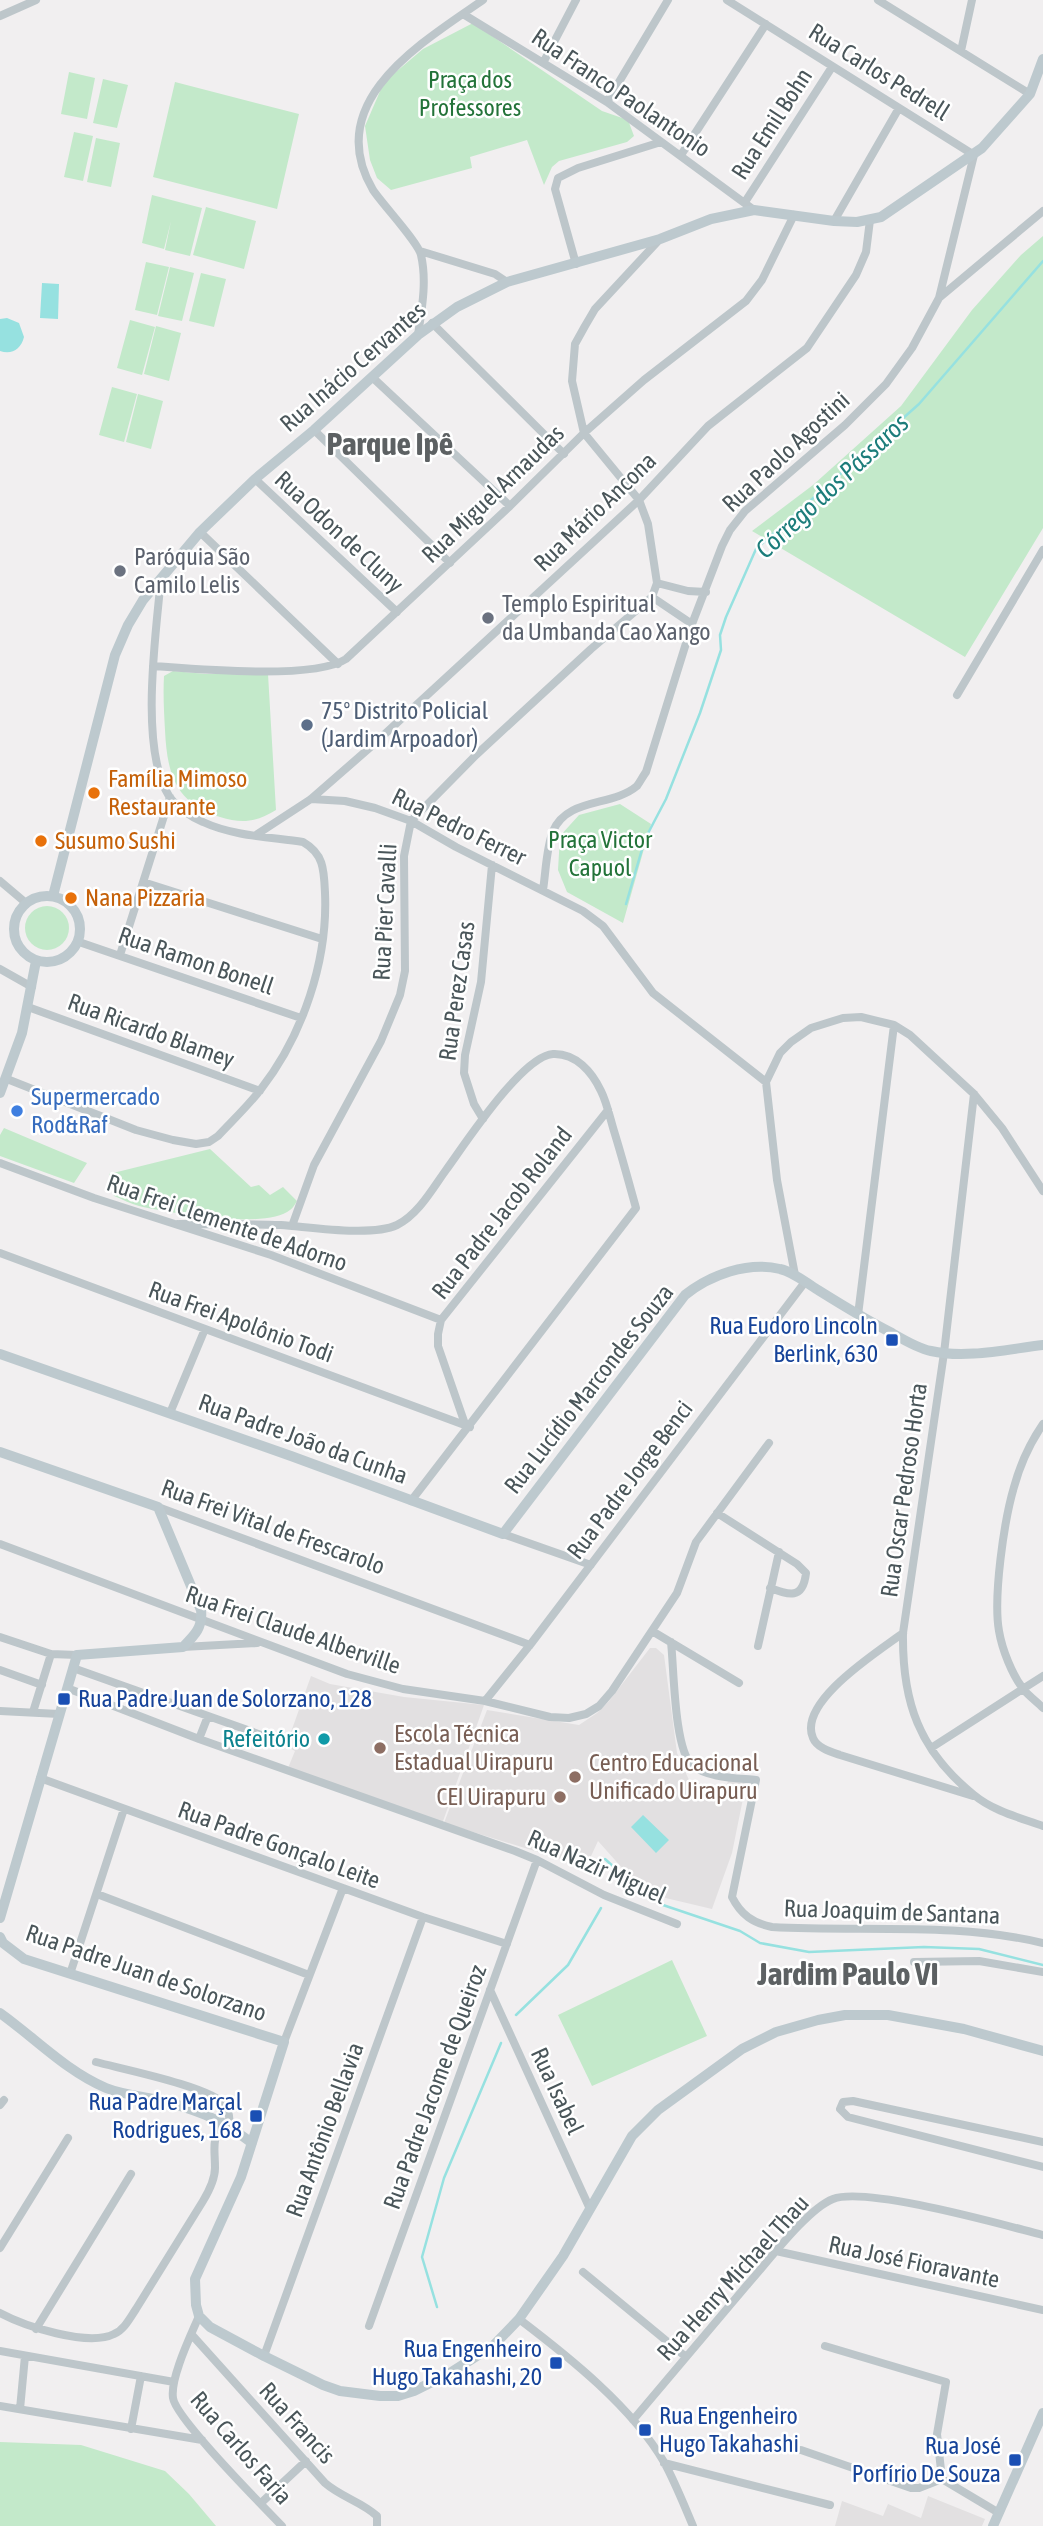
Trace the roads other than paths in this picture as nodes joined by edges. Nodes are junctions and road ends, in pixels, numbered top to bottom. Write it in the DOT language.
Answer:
graph roads {
  1 [pos="36,0"];
  2 [pos="483,0"];
  3 [pos="576,0"];
  4 [pos="668,0"];
  5 [pos="727,0"];
  6 [pos="878,0"];
  7 [pos="972,0"];
  8 [pos="890,3"];
  9 [pos="463,14"];
  10 [pos="0,16"];
  11 [pos="766,24"];
  12 [pos="961,51"];
  13 [pos="1043,59"];
  14 [pos="543,63"];
  15 [pos="832,67"];
  16 [pos="1030,94"];
  17 [pos="607,102"];
  18 [pos="899,108"];
  19 [pos="661,142"];
  20 [pos="681,155"];
  21 [pos="974,155"];
  22 [pos="749,206"];
  23 [pos="1043,211"];
  24 [pos="794,215"];
  25 [pos="870,220"];
  26 [pos="834,221"];
  27 [pos="660,239"];
  28 [pos="420,251"];
  29 [pos="576,264"];
  30 [pos="507,282"];
  31 [pos="939,298"];
  32 [pos="432,323"];
  33 [pos="418,335"];
  34 [pos="372,377"];
  35 [pos="314,430"];
  36 [pos="584,433"];
  37 [pos="564,454"];
  38 [pos="255,479"];
  39 [pos="639,500"];
  40 [pos="510,506"];
  41 [pos="200,533"];
  42 [pos="1043,550"];
  43 [pos="450,563"];
  44 [pos="161,576"];
  45 [pos="657,583"];
  46 [pos="706,592"];
  47 [pos="653,597"];
  48 [pos="397,612"];
  49 [pos="692,624"];
  50 [pos="338,664"];
  51 [pos="153,666"];
  52 [pos="957,695"];
  53 [pos="170,797"];
  54 [pos="311,799"];
  55 [pos="411,821"];
  56 [pos="256,835"];
  57 [pos="492,865"];
  58 [pos="0,881"];
  59 [pos="143,882"];
  60 [pos="543,890"];
  61 [pos="53,896"];
  62 [pos="26,903"];
  63 [pos="323,939"];
  64 [pos="79,942"];
  65 [pos="120,955"];
  66 [pos="36,961"];
  67 [pos="0,970"];
  68 [pos="32,987"];
  69 [pos="28,1007"];
  70 [pos="301,1018"];
  71 [pos="894,1025"];
  72 [pos="0,1063"];
  73 [pos="9,1074"];
  74 [pos="766,1082"];
  75 [pos="260,1091"];
  76 [pos="0,1093"];
  77 [pos="974,1094"];
  78 [pos="608,1110"];
  79 [pos="483,1119"];
  80 [pos="0,1163"];
  81 [pos="1043,1191"];
  82 [pos="179,1224"];
  83 [pos="292,1226"];
  84 [pos="0,1253"];
  85 [pos="795,1275"];
  86 [pos="805,1282"];
  87 [pos="858,1315"];
  88 [pos="442,1320"];
  89 [pos="205,1329"];
  90 [pos="1043,1345"];
  91 [pos="944,1353"];
  92 [pos="0,1354"];
  93 [pos="170,1413"];
  94 [pos="1043,1424"];
  95 [pos="467,1425"];
  96 [pos="769,1443"];
  97 [pos="0,1452"];
  98 [pos="411,1501"];
  99 [pos="158,1507"];
  100 [pos="717,1513"];
  101 [pos="503,1534"];
  102 [pos="0,1544"];
  103 [pos="779,1552"];
  104 [pos="590,1565"];
  105 [pos="770,1588"];
  106 [pos="202,1619"];
  107 [pos="652,1630"];
  108 [pos="904,1633"];
  109 [pos="0,1637"];
  110 [pos="671,1642"];
  111 [pos="260,1643"];
  112 [pos="530,1646"];
  113 [pos="758,1646"];
  114 [pos="183,1647"];
  115 [pos="51,1654"];
  116 [pos="77,1655"];
  117 [pos="73,1668"];
  118 [pos="0,1670"];
  119 [pos="1043,1676"];
  120 [pos="739,1683"];
  121 [pos="41,1685"];
  122 [pos="66,1688"];
  123 [pos="1023,1689"];
  124 [pos="485,1701"];
  125 [pos="1043,1708"];
  126 [pos="0,1711"];
  127 [pos="33,1712"];
  128 [pos="59,1714"];
  129 [pos="208,1716"];
  130 [pos="199,1739"];
  131 [pos="281,1742"];
  132 [pos="931,1748"];
  133 [pos="40,1778"];
  134 [pos="975,1797"];
  135 [pos="124,1810"];
  136 [pos="1043,1826"];
  137 [pos="537,1860"];
  138 [pos="343,1888"];
  139 [pos="97,1894"];
  140 [pos="423,1917"];
  141 [pos="0,1918"];
  142 [pos="677,1924"];
  143 [pos="0,1937"];
  144 [pos="1043,1943"];
  145 [pos="507,1944"];
  146 [pos="914,1962"];
  147 [pos="1043,1972"];
  148 [pos="70,1974"];
  149 [pos="309,1975"];
  150 [pos="489,1990"];
  151 [pos="0,2013"];
  152 [pos="284,2042"];
  153 [pos="1043,2051"];
  154 [pos="96,2062"];
  155 [pos="227,2124"];
  156 [pos="68,2138"];
  157 [pos="1043,2142"];
  158 [pos="251,2143"];
  159 [pos="1043,2167"];
  160 [pos="131,2174"];
  161 [pos="590,2208"];
  162 [pos="1043,2235"];
  163 [pos="0,2248"];
  164 [pos="776,2251"];
  165 [pos="583,2272"];
  166 [pos="1043,2310"];
  167 [pos="0,2314"];
  168 [pos="199,2316"];
  169 [pos="519,2319"];
  170 [pos="369,2326"];
  171 [pos="36,2329"];
  172 [pos="192,2335"];
  173 [pos="825,2346"];
  174 [pos="0,2351"];
  175 [pos="25,2356"];
  176 [pos="264,2356"];
  177 [pos="686,2357"];
  178 [pos="141,2376"];
  179 [pos="174,2382"];
  180 [pos="0,2406"];
  181 [pos="20,2409"];
  182 [pos="1043,2413"];
  183 [pos="633,2420"];
  184 [pos="131,2429"];
  185 [pos="202,2440"];
  186 [pos="801,2450"];
  187 [pos="306,2461"];
  188 [pos="664,2463"];
  189 [pos="942,2479"];
  190 [pos="261,2503"];
  191 [pos="830,2505"];
  192 [pos="999,2513"];
  193 [pos="282,2526"];
  194 [pos="377,2526"];
  195 [pos="693,2526"];
  196 [pos="993,2526"];
  1 -- 10 [label="street"];
  2 -- 9 [label="street"];
  3 -- 14 [label="street"];
  4 -- 17 [label="street"];
  5 -- 11 [label="street, Rua Carlos Pedrell"];
  6 -- 8 [label="street"];
  7 -- 12 [label="street"];
  8 -- 12 [label="street"];
  9 -- 14 [label="street, Rua Franco Paolantonio"];
  9 -- 28 [label="street"];
  11 -- 15 [label="street, Rua Carlos Pedrell"];
  11 -- 20 [label="street"];
  12 -- 16 [label="street"];
  13 -- 16 [label="main road, Rua Inácio Cervantes"];
  14 -- 17 [label="street, Rua Franco Paolantonio"];
  15 -- 18 [label="street, Rua Carlos Pedrell"];
  15 -- 22 [label="street, Rua Emil Bohn"];
  16 -- 21 [label="main road, Rua Inácio Cervantes"];
  17 -- 19 [label="street, Rua Franco Paolantonio"];
  18 -- 21 [label="street, Rua Carlos Pedrell"];
  18 -- 26 [label="street"];
  19 -- 20 [label="street, Rua Franco Paolantonio"];
  19 -- 29 [label="street"];
  20 -- 22 [label="street, Rua Franco Paolantonio"];
  21 -- 25 [label="main road, Rua Inácio Cervantes"];
  21 -- 31 [label="street"];
  22 -- 24 [label="main road, Rua Inácio Cervantes"];
  22 -- 27 [label="main road, Rua Inácio Cervantes"];
  23 -- 31 [label="street, Rua Paolo Agostini"];
  24 -- 26 [label="main road, Rua Inácio Cervantes"];
  24 -- 36 [label="street, Rua Miguel Arnaudas"];
  25 -- 26 [label="main road, Rua Inácio Cervantes"];
  25 -- 39 [label="street, Rua Mário Ancona"];
  27 -- 29 [label="main road, Rua Inácio Cervantes"];
  27 -- 36 [label="street"];
  28 -- 30 [label="street"];
  28 -- 33 [label="street"];
  29 -- 30 [label="main road, Rua Inácio Cervantes"];
  30 -- 32 [label="main road, Rua Inácio Cervantes"];
  31 -- 46 [label="street, Rua Paolo Agostini"];
  32 -- 33 [label="main road, Rua Inácio Cervantes"];
  32 -- 37 [label="street"];
  33 -- 34 [label="main road, Rua Inácio Cervantes"];
  34 -- 35 [label="main road, Rua Inácio Cervantes"];
  34 -- 40 [label="street"];
  35 -- 38 [label="main road, Rua Inácio Cervantes"];
  35 -- 43 [label="street"];
  36 -- 37 [label="street, Rua Miguel Arnaudas"];
  36 -- 39 [label="street"];
  37 -- 40 [label="street, Rua Miguel Arnaudas"];
  38 -- 41 [label="main road, Rua Inácio Cervantes"];
  38 -- 48 [label="street, Rua Odon de Cluny"];
  39 -- 45 [label="street"];
  39 -- 54 [label="street, Rua Mário Ancona"];
  40 -- 43 [label="street, Rua Miguel Arnaudas"];
  41 -- 44 [label="main road, Rua Inácio Cervantes"];
  41 -- 50 [label="street"];
  42 -- 52 [label="street"];
  43 -- 48 [label="street, Rua Miguel Arnaudas"];
  44 -- 51 [label="street"];
  44 -- 61 [label="main road, Rua Inácio Cervantes"];
  45 -- 46 [label="street"];
  45 -- 47 [label="street"];
  46 -- 49 [label="street, Rua Paolo Agostini"];
  47 -- 49 [label="street"];
  47 -- 55 [label="street, Rua Pier Cavalli"];
  48 -- 50 [label="street, Rua Miguel Arnaudas"];
  49 -- 60 [label="street, Rua Paolo Agostini"];
  50 -- 51 [label="street"];
  51 -- 53 [label="street"];
  53 -- 56 [label="street"];
  53 -- 59 [label="street"];
  54 -- 55 [label="street, Rua Pedro Ferrer"];
  54 -- 56 [label="street, Rua Mário Ancona"];
  55 -- 57 [label="street, Rua Pedro Ferrer"];
  55 -- 83 [label="street, Rua Pier Cavalli"];
  56 -- 63 [label="street"];
  57 -- 60 [label="street, Rua Pedro Ferrer"];
  57 -- 79 [label="street, Rua Perez Casas"];
  58 -- 62 [label="street"];
  59 -- 63 [label="street"];
  59 -- 65 [label="street"];
  60 -- 74 [label="street, Rua Pedro Ferrer"];
  61 -- 62 [label="main road"];
  61 -- 64 [label="main road"];
  62 -- 66 [label="main road"];
  63 -- 70 [label="street"];
  64 -- 65 [label="street, Rua Ramon Bonell"];
  64 -- 66 [label="main road"];
  65 -- 70 [label="street, Rua Ramon Bonell"];
  66 -- 68 [label="main road"];
  67 -- 68 [label="street"];
  68 -- 69 [label="main road"];
  69 -- 73 [label="main road"];
  69 -- 75 [label="street, Rua Ricardo Blamey"];
  70 -- 75 [label="street"];
  71 -- 74 [label="street"];
  71 -- 77 [label="street"];
  71 -- 87 [label="street"];
  72 -- 73 [label="street"];
  73 -- 75 [label="street"];
  73 -- 76 [label="main road"];
  74 -- 85 [label="street"];
  77 -- 81 [label="street"];
  77 -- 91 [label="street, Rua Oscar Pedroso Horta"];
  78 -- 79 [label="street"];
  78 -- 88 [label="street, Rua Padre Jacob Roland"];
  78 -- 95 [label="street"];
  79 -- 83 [label="street"];
  80 -- 82 [label="street, Rua Frei Clemente de Adorno"];
  82 -- 83 [label="street"];
  82 -- 88 [label="street, Rua Frei Clemente de Adorno"];
  84 -- 89 [label="street, Rua Frei Apolônio Todi"];
  85 -- 86 [label="main road"];
  85 -- 101 [label="main road, Rua Lucídio Marcondes Souza"];
  86 -- 87 [label="main road"];
  86 -- 104 [label="street, Rua Padre Jorge Benci"];
  87 -- 91 [label="main road"];
  88 -- 95 [label="street, Rua Padre Jacob Roland"];
  89 -- 93 [label="street"];
  89 -- 95 [label="street, Rua Frei Apolônio Todi"];
  90 -- 91 [label="main road"];
  91 -- 108 [label="street, Rua Oscar Pedroso Horta"];
  92 -- 93 [label="main road, Rua Padre João da Cunha"];
  93 -- 98 [label="main road, Rua Padre João da Cunha"];
  94 -- 123 [label="street"];
  95 -- 98 [label="street"];
  96 -- 100 [label="street, Rua Frei Claude Alberville"];
  97 -- 99 [label="main road, Rua Frei Vital de Frescarolo"];
  98 -- 101 [label="main road, Rua Padre João da Cunha"];
  99 -- 106 [label="main road"];
  99 -- 112 [label="street, Rua Frei Vital de Frescarolo"];
  100 -- 103 [label="street"];
  100 -- 107 [label="street, Rua Frei Claude Alberville"];
  101 -- 104 [label="street, Rua Padre João da Cunha"];
  102 -- 106 [label="street, Rua Frei Claude Alberville"];
  103 -- 105 [label="street"];
  103 -- 105 [label="street"];
  104 -- 112 [label="street, Rua Padre Jorge Benci"];
  105 -- 113 [label="street"];
  106 -- 111 [label="street, Rua Frei Claude Alberville"];
  106 -- 114 [label="main road"];
  107 -- 110 [label="street"];
  107 -- 124 [label="street, Rua Frei Claude Alberville"];
  108 -- 132 [label="street, Rua Oscar Pedroso Horta"];
  108 -- 134 [label="street"];
  109 -- 115 [label="street"];
  110 -- 120 [label="street"];
  110 -- 144 [label="street, Rua Joaquim de Santana"];
  111 -- 114 [label="street"];
  111 -- 124 [label="street, Rua Frei Claude Alberville"];
  112 -- 124 [label="street, Rua Padre Jorge Benci"];
  114 -- 116 [label="main road"];
  115 -- 116 [label="street"];
  115 -- 121 [label="street"];
  116 -- 117 [label="main road, Rua Padre Juan de Solorzano"];
  117 -- 122 [label="main road, Rua Padre Juan de Solorzano"];
  117 -- 129 [label="street"];
  118 -- 121 [label="street"];
  119 -- 123 [label="street"];
  121 -- 127 [label="street"];
  122 -- 128 [label="main road, Rua Padre Juan de Solorzano"];
  122 -- 130 [label="street, Rua Nazir Miguel"];
  123 -- 125 [label="street"];
  123 -- 132 [label="street"];
  126 -- 127 [label="street"];
  127 -- 128 [label="street"];
  128 -- 133 [label="main road, Rua Padre Juan de Solorzano"];
  129 -- 130 [label="street"];
  129 -- 131 [label="street"];
  130 -- 137 [label="street, Rua Nazir Miguel"];
  132 -- 134 [label="street, Rua Oscar Pedroso Horta"];
  133 -- 135 [label="street, Rua Padre Gonçalo Leite"];
  133 -- 141 [label="main road, Rua Padre Juan de Solorzano"];
  134 -- 136 [label="street, Rua Oscar Pedroso Horta"];
  135 -- 138 [label="street, Rua Padre Gonçalo Leite"];
  135 -- 139 [label="street"];
  137 -- 142 [label="street, Rua Nazir Miguel"];
  137 -- 145 [label="street, Rua Padre Jacome de Queiroz"];
  138 -- 140 [label="street, Rua Padre Gonçalo Leite"];
  138 -- 149 [label="street"];
  139 -- 148 [label="street"];
  139 -- 149 [label="street"];
  140 -- 145 [label="street, Rua Padre Gonçalo Leite"];
  140 -- 176 [label="street, Rua Antônio Bellavia"];
  143 -- 148 [label="main road, Rua Padre Juan de Solorzano"];
  145 -- 150 [label="street, Rua Padre Jacome de Queiroz"];
  146 -- 147 [label="street"];
  148 -- 152 [label="main road, Rua Padre Juan de Solorzano"];
  149 -- 152 [label="street"];
  150 -- 161 [label="street, Rua Isabel"];
  150 -- 170 [label="street, Rua Padre Jacome de Queiroz"];
  151 -- 155 [label="main road"];
  152 -- 158 [label="main road"];
  153 -- 161 [label="main road"];
  154 -- 155 [label="street"];
  155 -- 158 [label="main road"];
  155 -- 171 [label="street"];
  156 -- 163 [label="street"];
  157 -- 159 [label="street"];
  158 -- 168 [label="main road"];
  160 -- 171 [label="street"];
  161 -- 169 [label="main road"];
  162 -- 164 [label="street, Rua Henry Michael Thau"];
  164 -- 166 [label="street, Rua José Fioravante"];
  164 -- 177 [label="street, Rua Henry Michael Thau"];
  165 -- 177 [label="street"];
  167 -- 171 [label="street"];
  168 -- 172 [label="street, Rua Carlos Faria"];
  168 -- 176 [label="main road"];
  169 -- 176 [label="main road"];
  169 -- 183 [label="street"];
  172 -- 179 [label="street, Rua Carlos Faria"];
  172 -- 187 [label="street, Rua Francis"];
  173 -- 189 [label="street"];
  174 -- 175 [label="street"];
  175 -- 178 [label="street"];
  175 -- 181 [label="street"];
  177 -- 183 [label="street, Rua Henry Michael Thau"];
  178 -- 179 [label="street"];
  178 -- 184 [label="street"];
  179 -- 185 [label="street, Rua Carlos Faria"];
  180 -- 181 [label="street"];
  181 -- 184 [label="street"];
  182 -- 192 [label="main road"];
  183 -- 188 [label="street"];
  184 -- 185 [label="street"];
  185 -- 190 [label="street, Rua Carlos Faria"];
  186 -- 189 [label="street"];
  187 -- 190 [label="street"];
  187 -- 194 [label="street, Rua Francis"];
  188 -- 191 [label="street"];
  188 -- 195 [label="street"];
  189 -- 192 [label="street"];
  190 -- 193 [label="street, Rua Carlos Faria"];
  192 -- 196 [label="main road"];
}
